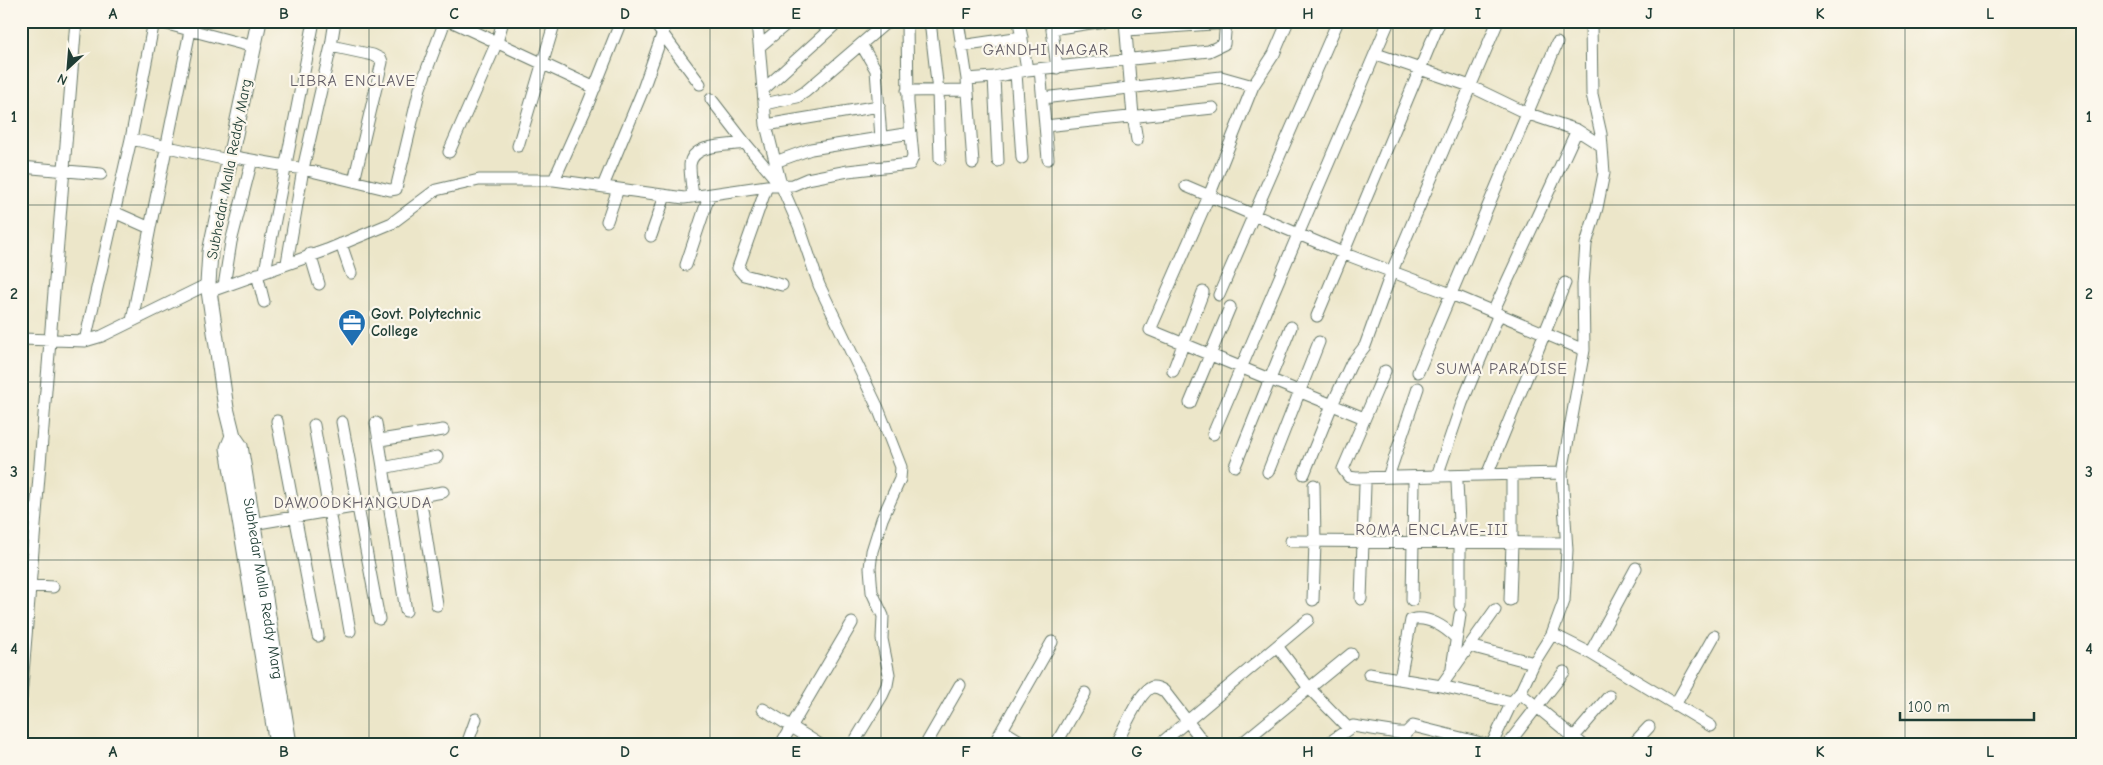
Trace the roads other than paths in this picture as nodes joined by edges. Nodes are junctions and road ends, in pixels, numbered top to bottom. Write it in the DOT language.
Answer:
graph roads {
  1 [pos="76,21"];
  2 [pos="155,21"];
  3 [pos="260,21"];
  4 [pos="314,21"];
  5 [pos="335,21"];
  6 [pos="445,21"];
  7 [pos="450,21"];
  8 [pos="503,21"];
  9 [pos="555,21"];
  10 [pos="621,21"];
  11 [pos="653,21"];
  12 [pos="668,21"];
  13 [pos="757,21"];
  14 [pos="790,21"];
  15 [pos="839,21"];
  16 [pos="888,21"];
  17 [pos="906,21"];
  18 [pos="930,21"];
  19 [pos="958,21"];
  20 [pos="1020,21"];
  21 [pos="1104,21"];
  22 [pos="1288,21"];
  23 [pos="1338,21"];
  24 [pos="1388,21"];
  25 [pos="1440,21"];
  26 [pos="1498,21"];
  27 [pos="1591,21"];
  28 [pos="1226,22"];
  29 [pos="1051,25"];
  30 [pos="1126,25"];
  31 [pos="191,26"];
  32 [pos="663,34"];
  33 [pos="1022,36"];
  34 [pos="497,42"];
  35 [pos="1557,43"];
  36 [pos="861,44"];
  37 [pos="331,46"];
  38 [pos="760,46"];
  39 [pos="961,46"];
  40 [pos="254,47"];
  41 [pos="1376,54"];
  42 [pos="1130,61"];
  43 [pos="542,64"];
  44 [pos="1057,68"];
  45 [pos="1421,68"];
  46 [pos="1040,69"];
  47 [pos="1021,71"];
  48 [pos="994,77"];
  49 [pos="700,84"];
  50 [pos="967,84"];
  51 [pos="1253,86"];
  52 [pos="1470,86"];
  53 [pos="595,88"];
  54 [pos="1132,88"];
  55 [pos="764,89"];
  56 [pos="938,90"];
  57 [pos="907,91"];
  58 [pos="1043,98"];
  59 [pos="711,99"];
  60 [pos="764,104"];
  61 [pos="879,106"];
  62 [pos="1213,108"];
  63 [pos="1526,113"];
  64 [pos="1133,116"];
  65 [pos="766,125"];
  66 [pos="1045,126"];
  67 [pos="1577,130"];
  68 [pos="911,133"];
  69 [pos="131,138"];
  70 [pos="881,138"];
  71 [pos="1137,140"];
  72 [pos="745,143"];
  73 [pos="518,146"];
  74 [pos="1602,146"];
  75 [pos="166,147"];
  76 [pos="449,152"];
  77 [pos="229,158"];
  78 [pos="1022,158"];
  79 [pos="940,159"];
  80 [pos="1048,159"];
  81 [pos="252,160"];
  82 [pos="998,161"];
  83 [pos="775,162"];
  84 [pos="973,163"];
  85 [pos="285,165"];
  86 [pos="21,167"];
  87 [pos="303,169"];
  88 [pos="64,171"];
  89 [pos="100,174"];
  90 [pos="554,180"];
  91 [pos="354,181"];
  92 [pos="781,185"];
  93 [pos="603,186"];
  94 [pos="767,186"];
  95 [pos="1186,186"];
  96 [pos="618,189"];
  97 [pos="665,196"];
  98 [pos="709,196"];
  99 [pos="1209,196"];
  100 [pos="693,197"];
  101 [pos="114,212"];
  102 [pos="1254,215"];
  103 [pos="607,221"];
  104 [pos="150,228"];
  105 [pos="1297,234"];
  106 [pos="651,236"];
  107 [pos="341,244"];
  108 [pos="310,254"];
  109 [pos="1345,254"];
  110 [pos="287,263"];
  111 [pos="686,265"];
  112 [pos="1392,271"];
  113 [pos="261,273"];
  114 [pos="351,273"];
  115 [pos="1565,283"];
  116 [pos="319,284"];
  117 [pos="782,285"];
  118 [pos="224,286"];
  119 [pos="208,288"];
  120 [pos="1203,292"];
  121 [pos="1219,294"];
  122 [pos="1451,294"];
  123 [pos="264,302"];
  124 [pos="1230,306"];
  125 [pos="1496,313"];
  126 [pos="1318,316"];
  127 [pos="132,321"];
  128 [pos="1291,327"];
  129 [pos="1544,334"];
  130 [pos="21,339"];
  131 [pos="51,340"];
  132 [pos="85,341"];
  133 [pos="1319,342"];
  134 [pos="1183,344"];
  135 [pos="1584,350"];
  136 [pos="1210,355"];
  137 [pos="1241,368"];
  138 [pos="1173,371"];
  139 [pos="1385,371"];
  140 [pos="1418,372"];
  141 [pos="1270,380"];
  142 [pos="1418,388"];
  143 [pos="1300,392"];
  144 [pos="1190,403"];
  145 [pos="1332,405"];
  146 [pos="1364,418"];
  147 [pos="277,421"];
  148 [pos="342,422"];
  149 [pos="376,423"];
  150 [pos="314,425"];
  151 [pos="443,430"];
  152 [pos="1213,434"];
  153 [pos="233,436"];
  154 [pos="380,440"];
  155 [pos="437,457"];
  156 [pos="1235,466"];
  157 [pos="383,468"];
  158 [pos="1268,472"];
  159 [pos="1562,473"];
  160 [pos="1304,474"];
  161 [pos="1487,475"];
  162 [pos="1437,476"];
  163 [pos="1388,477"];
  164 [pos="1512,481"];
  165 [pos="1414,482"];
  166 [pos="1457,482"];
  167 [pos="1365,484"];
  168 [pos="1314,485"];
  169 [pos="443,492"];
  170 [pos="420,496"];
  171 [pos="388,502"];
  172 [pos="359,506"];
  173 [pos="329,512"];
  174 [pos="296,517"];
  175 [pos="252,524"];
  176 [pos="1291,540"];
  177 [pos="1413,540"];
  178 [pos="1363,541"];
  179 [pos="1315,542"];
  180 [pos="1460,543"];
  181 [pos="1512,543"];
  182 [pos="1566,543"];
  183 [pos="1636,568"];
  184 [pos="26,585"];
  185 [pos="53,587"];
  186 [pos="1362,599"];
  187 [pos="1312,600"];
  188 [pos="1412,600"];
  189 [pos="1510,600"];
  190 [pos="437,605"];
  191 [pos="1495,610"];
  192 [pos="406,611"];
  193 [pos="379,619"];
  194 [pos="1308,620"];
  195 [pos="852,623"];
  196 [pos="350,631"];
  197 [pos="1552,634"];
  198 [pos="318,636"];
  199 [pos="1714,636"];
  200 [pos="1456,638"];
  201 [pos="1052,642"];
  202 [pos="1277,646"];
  203 [pos="1470,646"];
  204 [pos="1590,652"];
  205 [pos="1351,654"];
  206 [pos="1534,662"];
  207 [pos="1452,669"];
  208 [pos="1564,672"];
  209 [pos="1370,674"];
  210 [pos="1400,679"];
  211 [pos="960,684"];
  212 [pos="1441,686"];
  213 [pos="1309,688"];
  214 [pos="1085,693"];
  215 [pos="1520,693"];
  216 [pos="1609,696"];
  217 [pos="21,698"];
  218 [pos="1512,702"];
  219 [pos="1675,705"];
  220 [pos="1537,706"];
  221 [pos="763,709"];
  222 [pos="476,719"];
  223 [pos="1188,721"];
  224 [pos="791,726"];
  225 [pos="1649,726"];
  226 [pos="1711,726"];
  227 [pos="1348,728"];
  228 [pos="1002,730"];
  229 [pos="1575,742"];
  230 [pos="277,744"];
  231 [pos="289,744"];
  232 [pos="467,744"];
  233 [pos="781,744"];
  234 [pos="819,744"];
  235 [pos="852,744"];
  236 [pos="926,744"];
  237 [pos="994,744"];
  238 [pos="1025,744"];
  239 [pos="1056,744"];
  240 [pos="1116,744"];
  241 [pos="1160,744"];
  242 [pos="1205,744"];
  243 [pos="1241,744"];
  244 [pos="1327,744"];
  245 [pos="1484,744"];
  246 [pos="1492,744"];
  247 [pos="1508,744"];
  248 [pos="1634,744"];
  1 -- 88 [label="street"];
  2 -- 31 [label="street"];
  2 -- 69 [label="street"];
  3 -- 40 [label="main road, Subhedar Malla Reddy Marg"];
  4 -- 85 [label="street"];
  5 -- 37 [label="street"];
  6 -- 91 [label="street"];
  7 -- 34 [label="street"];
  8 -- 34 [label="street"];
  9 -- 43 [label="street"];
  10 -- 53 [label="street"];
  11 -- 32 [label="street"];
  12 -- 32 [label="street"];
  13 -- 38 [label="street"];
  14 -- 38 [label="street"];
  15 -- 55 [label="street"];
  16 -- 36 [label="street"];
  17 -- 57 [label="street"];
  18 -- 56 [label="street"];
  19 -- 39 [label="street"];
  20 -- 33 [label="street"];
  21 -- 29 [label="street"];
  22 -- 51 [label="street"];
  23 -- 102 [label="street"];
  24 -- 41 [label="street"];
  25 -- 45 [label="street"];
  26 -- 52 [label="street"];
  27 -- 74 [label="street"];
  28 -- 30 [label="street"];
  28 -- 42 [label="street"];
  29 -- 44 [label="street"];
  30 -- 42 [label="street"];
  31 -- 40 [label="street"];
  31 -- 75 [label="street"];
  32 -- 49 [label="street"];
  32 -- 93 [label="street"];
  33 -- 39 [label="street"];
  33 -- 47 [label="street"];
  34 -- 43 [label="street"];
  34 -- 76 [label="street"];
  35 -- 63 [label="street"];
  36 -- 60 [label="street"];
  36 -- 61 [label="street"];
  37 -- 87 [label="street"];
  37 -- 91 [label="street"];
  38 -- 55 [label="street"];
  39 -- 50 [label="street"];
  40 -- 77 [label="main road, Subhedar Malla Reddy Marg"];
  41 -- 45 [label="street"];
  41 -- 105 [label="street"];
  42 -- 44 [label="street"];
  42 -- 54 [label="street"];
  43 -- 53 [label="street"];
  43 -- 73 [label="street"];
  44 -- 46 [label="street"];
  45 -- 52 [label="street"];
  45 -- 109 [label="street"];
  46 -- 47 [label="street"];
  46 -- 58 [label="street"];
  47 -- 48 [label="street"];
  47 -- 78 [label="street"];
  48 -- 50 [label="street"];
  48 -- 82 [label="street"];
  50 -- 56 [label="street"];
  50 -- 84 [label="street"];
  51 -- 54 [label="street"];
  51 -- 99 [label="street"];
  52 -- 63 [label="street"];
  52 -- 112 [label="street"];
  53 -- 90 [label="street"];
  54 -- 58 [label="street"];
  54 -- 64 [label="street"];
  55 -- 60 [label="street"];
  56 -- 57 [label="street"];
  56 -- 79 [label="street"];
  57 -- 68 [label="street"];
  58 -- 66 [label="street"];
  59 -- 72 [label="street"];
  60 -- 65 [label="street"];
  61 -- 65 [label="street"];
  61 -- 70 [label="street"];
  62 -- 64 [label="street"];
  63 -- 67 [label="street"];
  63 -- 122 [label="street"];
  64 -- 66 [label="street"];
  64 -- 71 [label="street"];
  65 -- 83 [label="street"];
  66 -- 80 [label="street"];
  67 -- 74 [label="street"];
  67 -- 125 [label="street"];
  68 -- 70 [label="street"];
  68 -- 92 [label="street"];
  69 -- 75 [label="street"];
  69 -- 101 [label="street"];
  70 -- 83 [label="street"];
  72 -- 92 [label="street"];
  72 -- 100 [label="street"];
  74 -- 135 [label="street"];
  75 -- 77 [label="street"];
  75 -- 104 [label="street"];
  77 -- 81 [label="street"];
  77 -- 119 [label="main road, Subhedar Malla Reddy Marg"];
  81 -- 85 [label="street"];
  81 -- 118 [label="street"];
  83 -- 92 [label="street"];
  85 -- 87 [label="street"];
  85 -- 113 [label="street"];
  86 -- 88 [label="street"];
  87 -- 91 [label="street"];
  87 -- 110 [label="street"];
  88 -- 89 [label="street"];
  88 -- 131 [label="street"];
  90 -- 93 [label="street"];
  90 -- 107 [label="street"];
  92 -- 94 [label="street"];
  92 -- 235 [label="street"];
  93 -- 96 [label="street"];
  94 -- 98 [label="street"];
  94 -- 117 [label="street"];
  95 -- 99 [label="street"];
  96 -- 97 [label="street"];
  96 -- 103 [label="street"];
  97 -- 100 [label="street"];
  97 -- 106 [label="street"];
  98 -- 100 [label="street"];
  98 -- 111 [label="street"];
  99 -- 102 [label="street"];
  99 -- 134 [label="street"];
  101 -- 104 [label="street"];
  101 -- 132 [label="street"];
  102 -- 105 [label="street"];
  102 -- 121 [label="street"];
  104 -- 127 [label="street"];
  105 -- 109 [label="street"];
  105 -- 137 [label="street"];
  107 -- 108 [label="street"];
  107 -- 114 [label="street"];
  108 -- 110 [label="street"];
  108 -- 116 [label="street"];
  109 -- 112 [label="street"];
  109 -- 126 [label="street"];
  110 -- 113 [label="street"];
  112 -- 122 [label="street"];
  112 -- 145 [label="street"];
  113 -- 118 [label="street"];
  113 -- 123 [label="street"];
  115 -- 129 [label="street"];
  118 -- 119 [label="street"];
  119 -- 127 [label="street"];
  119 -- 153 [label="main road, Subhedar Malla Reddy Marg"];
  120 -- 134 [label="street"];
  122 -- 125 [label="street"];
  122 -- 140 [label="street"];
  124 -- 136 [label="street"];
  125 -- 129 [label="street"];
  125 -- 162 [label="street"];
  127 -- 132 [label="street"];
  128 -- 141 [label="street"];
  129 -- 135 [label="street"];
  129 -- 161 [label="street"];
  130 -- 131 [label="street"];
  131 -- 132 [label="street"];
  131 -- 184 [label="street"];
  133 -- 143 [label="street"];
  134 -- 136 [label="street"];
  134 -- 138 [label="street"];
  135 -- 159 [label="street"];
  136 -- 137 [label="street"];
  136 -- 144 [label="street"];
  137 -- 141 [label="street"];
  137 -- 152 [label="street"];
  139 -- 146 [label="street"];
  141 -- 143 [label="street"];
  141 -- 156 [label="street"];
  142 -- 163 [label="street"];
  143 -- 145 [label="street"];
  143 -- 158 [label="street"];
  145 -- 146 [label="street"];
  145 -- 160 [label="street"];
  146 -- 163 [label="street"];
  147 -- 174 [label="street"];
  148 -- 172 [label="street"];
  149 -- 154 [label="street"];
  150 -- 173 [label="street"];
  151 -- 154 [label="street"];
  153 -- 175 [label="main road, Subhedar Malla Reddy Marg"];
  153 -- 230 [label="main road, Subhedar Malla Reddy Marg"];
  154 -- 157 [label="street"];
  155 -- 157 [label="street"];
  157 -- 171 [label="street"];
  159 -- 161 [label="street"];
  159 -- 182 [label="street"];
  161 -- 162 [label="street"];
  162 -- 163 [label="street"];
  164 -- 181 [label="street"];
  165 -- 177 [label="street"];
  166 -- 180 [label="street"];
  167 -- 178 [label="street"];
  168 -- 179 [label="street"];
  169 -- 170 [label="street"];
  170 -- 171 [label="street"];
  170 -- 190 [label="street"];
  171 -- 172 [label="street"];
  171 -- 192 [label="street"];
  172 -- 173 [label="street"];
  172 -- 193 [label="street"];
  173 -- 174 [label="street"];
  173 -- 196 [label="street"];
  174 -- 175 [label="street"];
  174 -- 198 [label="street"];
  175 -- 231 [label="main road, Subhedar Malla Reddy Marg"];
  176 -- 179 [label="street"];
  177 -- 178 [label="street"];
  177 -- 180 [label="street"];
  177 -- 188 [label="street"];
  178 -- 179 [label="street"];
  178 -- 186 [label="street"];
  179 -- 187 [label="street"];
  180 -- 181 [label="street"];
  180 -- 200 [label="street"];
  181 -- 182 [label="street"];
  181 -- 189 [label="street"];
  182 -- 197 [label="street"];
  183 -- 204 [label="street"];
  184 -- 185 [label="street"];
  184 -- 217 [label="street"];
  191 -- 203 [label="street"];
  194 -- 202 [label="street"];
  195 -- 224 [label="street"];
  197 -- 204 [label="street"];
  197 -- 206 [label="street"];
  199 -- 219 [label="street"];
  200 -- 207 [label="street"];
  200 -- 210 [label="street"];
  201 -- 228 [label="street"];
  202 -- 213 [label="street"];
  202 -- 223 [label="street"];
  203 -- 206 [label="street"];
  203 -- 207 [label="street"];
  204 -- 219 [label="street"];
  205 -- 213 [label="street"];
  206 -- 215 [label="street"];
  207 -- 212 [label="street"];
  208 -- 220 [label="street"];
  209 -- 210 [label="street"];
  210 -- 212 [label="street"];
  211 -- 236 [label="street"];
  212 -- 218 [label="street"];
  213 -- 227 [label="street"];
  213 -- 243 [label="street"];
  214 -- 239 [label="street"];
  215 -- 218 [label="street"];
  215 -- 220 [label="street"];
  216 -- 229 [label="street"];
  218 -- 246 [label="street"];
  219 -- 226 [label="street"];
  220 -- 229 [label="street"];
  220 -- 247 [label="street"];
  221 -- 224 [label="street"];
  222 -- 232 [label="street"];
  223 -- 240 [label="street"];
  223 -- 241 [label="street"];
  223 -- 242 [label="street"];
  224 -- 233 [label="street"];
  224 -- 234 [label="street"];
  225 -- 248 [label="street"];
  227 -- 244 [label="street"];
  227 -- 245 [label="street"];
  228 -- 237 [label="street"];
  228 -- 238 [label="street"];
}
